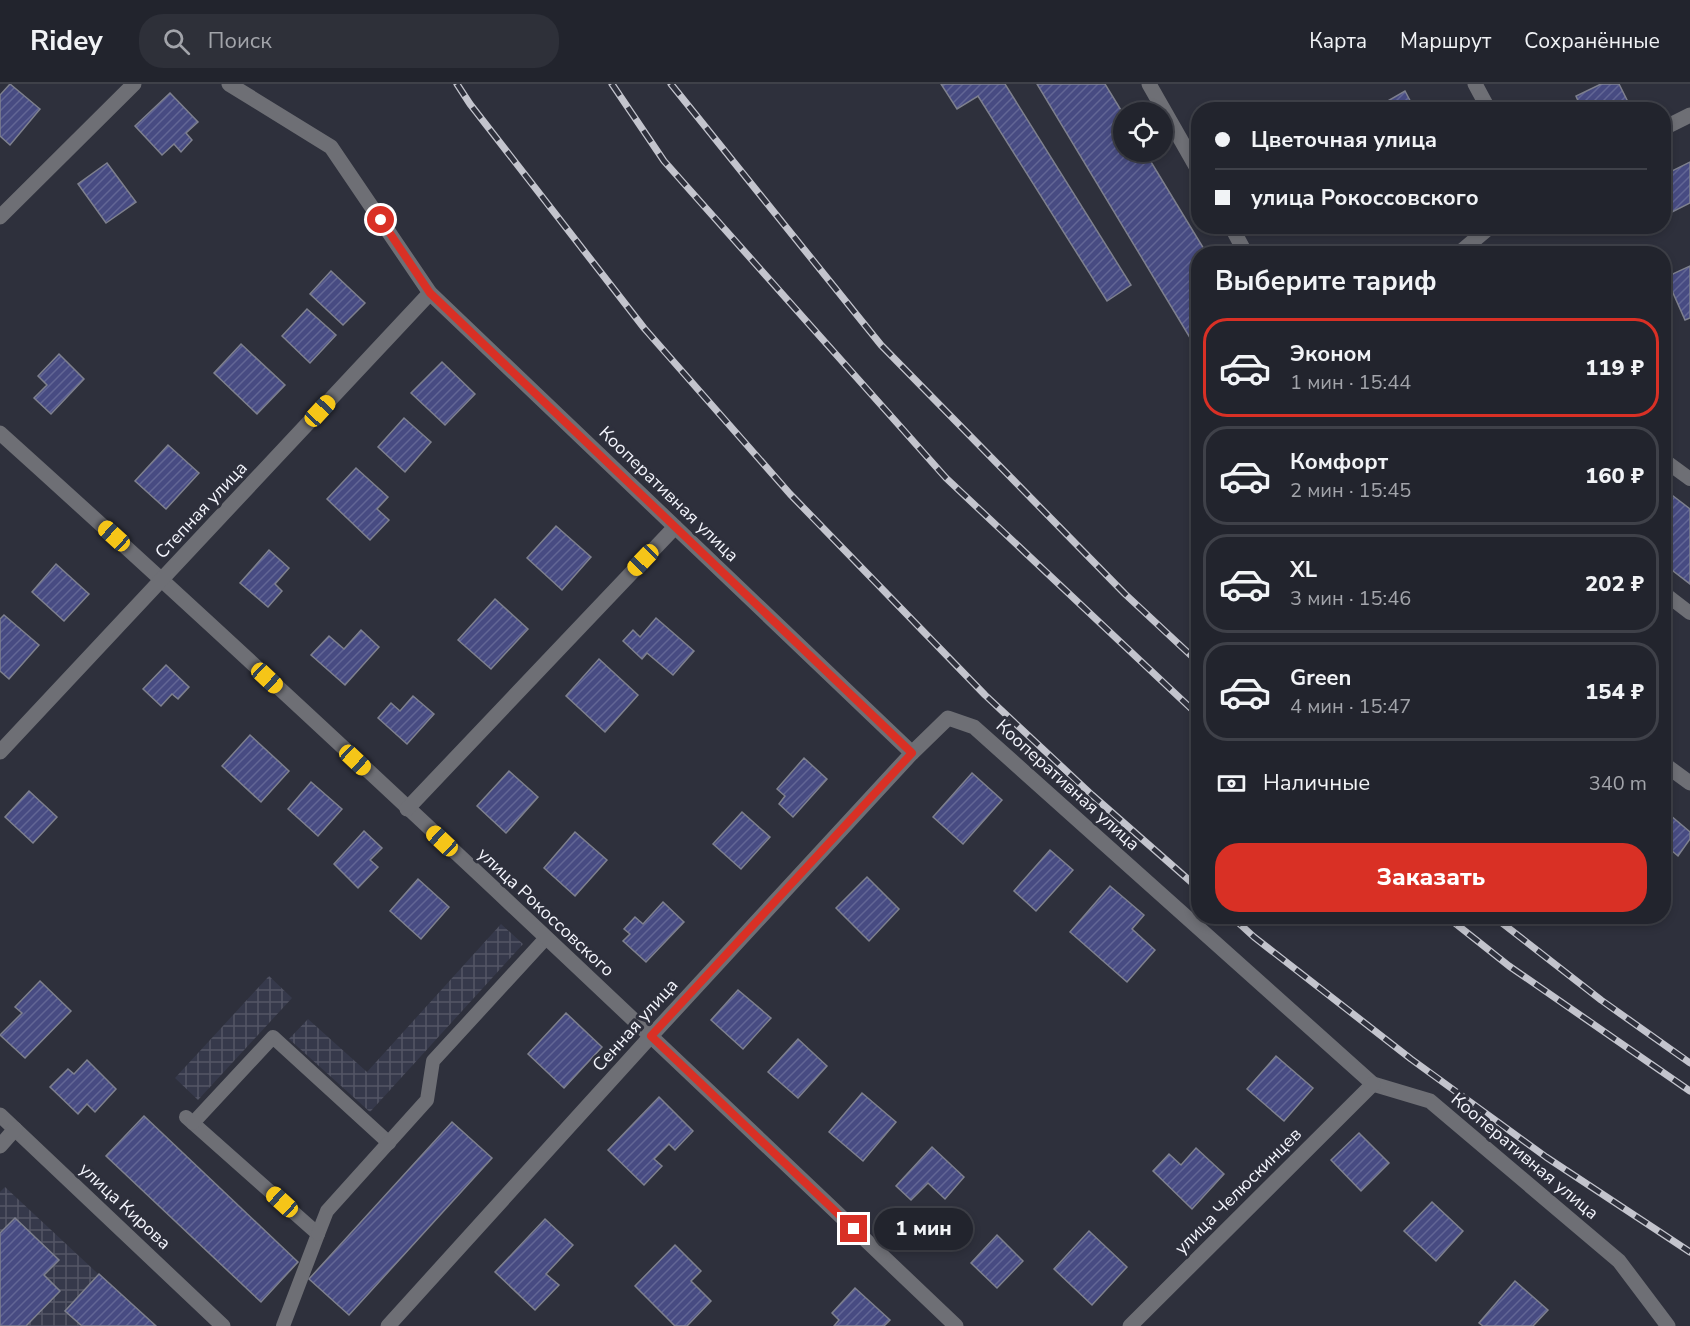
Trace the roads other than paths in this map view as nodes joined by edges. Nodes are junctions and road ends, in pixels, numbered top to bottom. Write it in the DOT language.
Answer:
graph roads {
  1 [pos="134,84"];
  2 [pos="229,84"];
  3 [pos="1149,84"];
  4 [pos="1475,84"];
  5 [pos="1485,102"];
  6 [pos="1690,115"];
  7 [pos="1671,124"];
  8 [pos="1191,158"];
  9 [pos="0,217"];
  10 [pos="1482,234"];
  11 [pos="1467,246"];
  12 [pos="430,293"];
  13 [pos="0,433"];
  14 [pos="1671,465"];
  15 [pos="1690,479"];
  16 [pos="675,527"];
  17 [pos="162,580"];
  18 [pos="1671,598"];
  19 [pos="1690,613"];
  20 [pos="0,753"];
  21 [pos="912,753"];
  22 [pos="1671,769"];
  23 [pos="1690,783"];
  24 [pos="407,809"];
  25 [pos="1191,922"];
  26 [pos="1194,924"];
  27 [pos="546,938"];
  28 [pos="651,1036"];
  29 [pos="1372,1084"];
  30 [pos="0,1115"];
  31 [pos="15,1129"];
  32 [pos="389,1143"];
  33 [pos="0,1146"];
  34 [pos="318,1234"];
  35 [pos="223,1326"];
  36 [pos="283,1326"];
  37 [pos="388,1326"];
  38 [pos="956,1326"];
  39 [pos="1130,1326"];
  40 [pos="1668,1326"];
  1 -- 9 [label="street"];
  2 -- 12 [label="street, Кооперативная улица"];
  3 -- 8 [label="street"];
  4 -- 5 [label="street"];
  6 -- 7 [label="street"];
  10 -- 11 [label="street"];
  12 -- 16 [label="street, Кооперативная улица"];
  12 -- 17 [label="street, Степная улица"];
  13 -- 17 [label="street, улица Рокоссовского"];
  14 -- 15 [label="lane"];
  16 -- 21 [label="street, Кооперативная улица"];
  16 -- 24 [label="street"];
  17 -- 20 [label="street, Степная улица"];
  17 -- 24 [label="street, улица Рокоссовского"];
  18 -- 19 [label="lane"];
  21 -- 25 [label="street, Кооперативная улица"];
  21 -- 28 [label="street, Сенная улица"];
  22 -- 23 [label="street"];
  24 -- 27 [label="street, улица Рокоссовского"];
  26 -- 29 [label="street, Кооперативная улица"];
  27 -- 28 [label="street, улица Рокоссовского"];
  27 -- 32 [label="lane"];
  28 -- 37 [label="street, Сенная улица"];
  28 -- 38 [label="street, улица Рокоссовского"];
  29 -- 39 [label="street, улица Челюскинцев"];
  29 -- 40 [label="street, Кооперативная улица"];
  30 -- 31 [label="street, улица Кирова"];
  31 -- 33 [label="street"];
  31 -- 35 [label="street, улица Кирова"];
  32 -- 34 [label="lane"];
  32 -- 34 [label="lane"];
  34 -- 36 [label="lane"];
}
